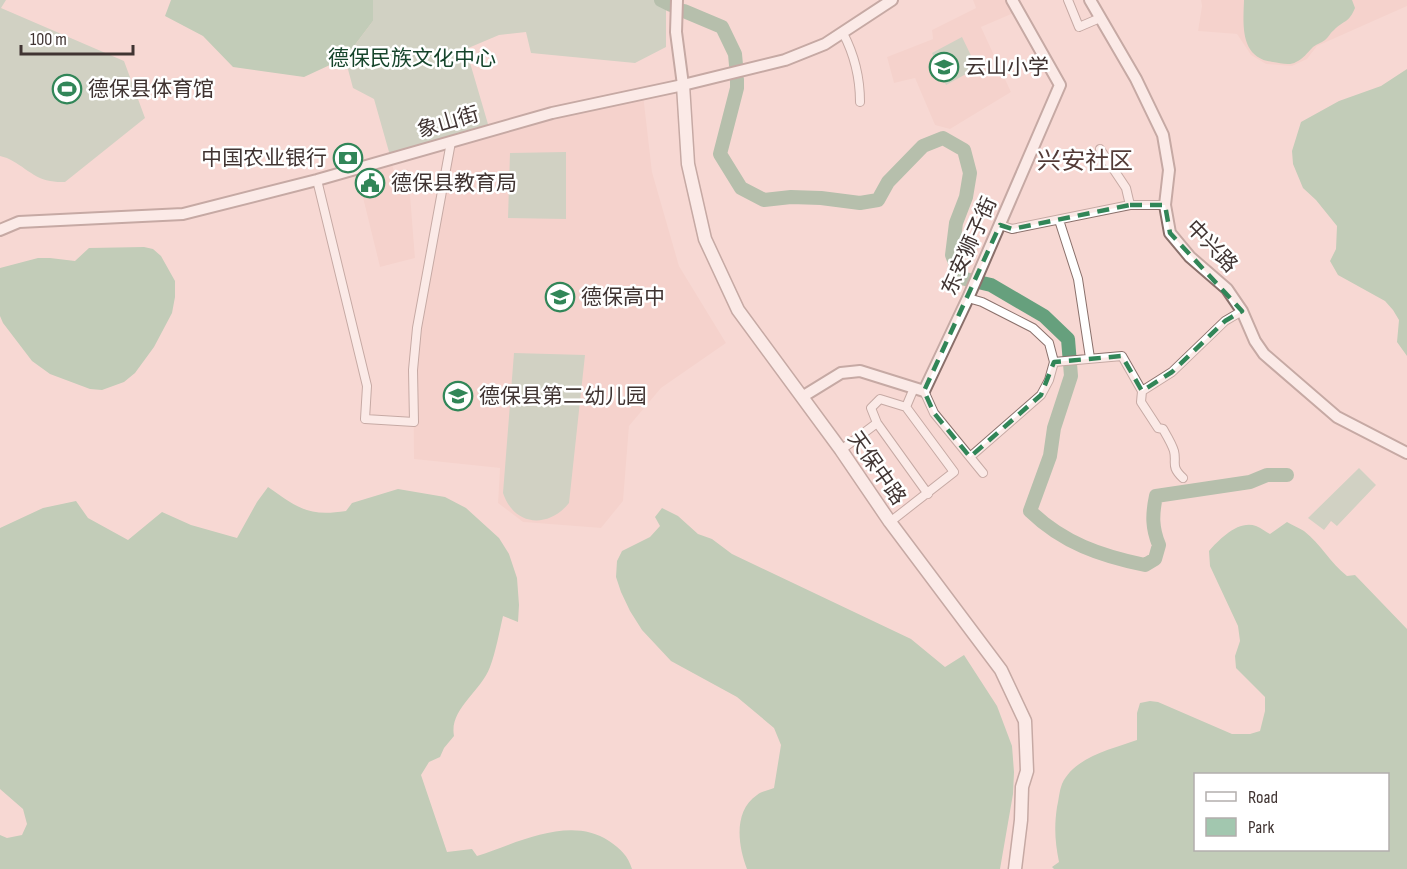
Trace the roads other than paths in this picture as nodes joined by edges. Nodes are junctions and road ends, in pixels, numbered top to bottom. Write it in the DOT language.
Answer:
graph roads {
  1 [pos="678,0"];
  2 [pos="890,0"];
  3 [pos="1012,0"];
  4 [pos="1068,0"];
  5 [pos="1090,0"];
  6 [pos="1100,18"];
  7 [pos="843,33"];
  8 [pos="683,85"];
  9 [pos="860,102"];
  10 [pos="451,142"];
  11 [pos="1100,149"];
  12 [pos="317,180"];
  13 [pos="1130,205"];
  14 [pos="1165,205"];
  15 [pos="1059,220"];
  16 [pos="999,225"];
  17 [pos="0,230"];
  18 [pos="968,298"];
  19 [pos="1242,311"];
  20 [pos="1090,358"];
  21 [pos="1054,362"];
  22 [pos="919,389"];
  23 [pos="1142,391"];
  24 [pos="802,397"];
  25 [pos="906,407"];
  26 [pos="877,423"];
  27 [pos="841,450"];
  28 [pos="1407,453"];
  29 [pos="970,457"];
  30 [pos="983,473"];
  31 [pos="1183,478"];
  32 [pos="928,494"];
  33 [pos="891,522"];
  34 [pos="1015,869"];
  1 -- 8 [label="main road"];
  2 -- 7 [label="main road, 象山街"];
  3 -- 16 [label="main road, 东安狮子街"];
  4 -- 6 [label="street"];
  5 -- 6 [label="main road, 中兴路"];
  6 -- 14 [label="main road, 中兴路"];
  7 -- 8 [label="main road, 象山街"];
  7 -- 9 [label="street"];
  8 -- 10 [label="main road, 象山街"];
  8 -- 24 [label="main road, 天保中路"];
  10 -- 12 [label="main road, 象山街"];
  10 -- 12 [label="street"];
  11 -- 13 [label="street"];
  12 -- 17 [label="main road, 象山街"];
  13 -- 14 [label="street"];
  13 -- 15 [label="street"];
  14 -- 19 [label="main road, 中兴路"];
  15 -- 16 [label="street"];
  15 -- 20 [label="street"];
  16 -- 18 [label="main road, 东安狮子街"];
  18 -- 21 [label="street"];
  18 -- 22 [label="main road, 东安狮子街"];
  19 -- 23 [label="street"];
  19 -- 28 [label="main road, 中兴路"];
  20 -- 21 [label="street"];
  20 -- 23 [label="street"];
  21 -- 29 [label="street"];
  22 -- 24 [label="main road"];
  22 -- 25 [label="street"];
  22 -- 29 [label="street"];
  23 -- 31 [label="street"];
  24 -- 27 [label="main road, 天保中路"];
  25 -- 26 [label="street"];
  25 -- 32 [label="street"];
  26 -- 27 [label="street"];
  26 -- 32 [label="street"];
  27 -- 33 [label="main road, 天保中路"];
  29 -- 30 [label="street"];
  32 -- 33 [label="street"];
  33 -- 34 [label="main road, 天保中路"];
}
